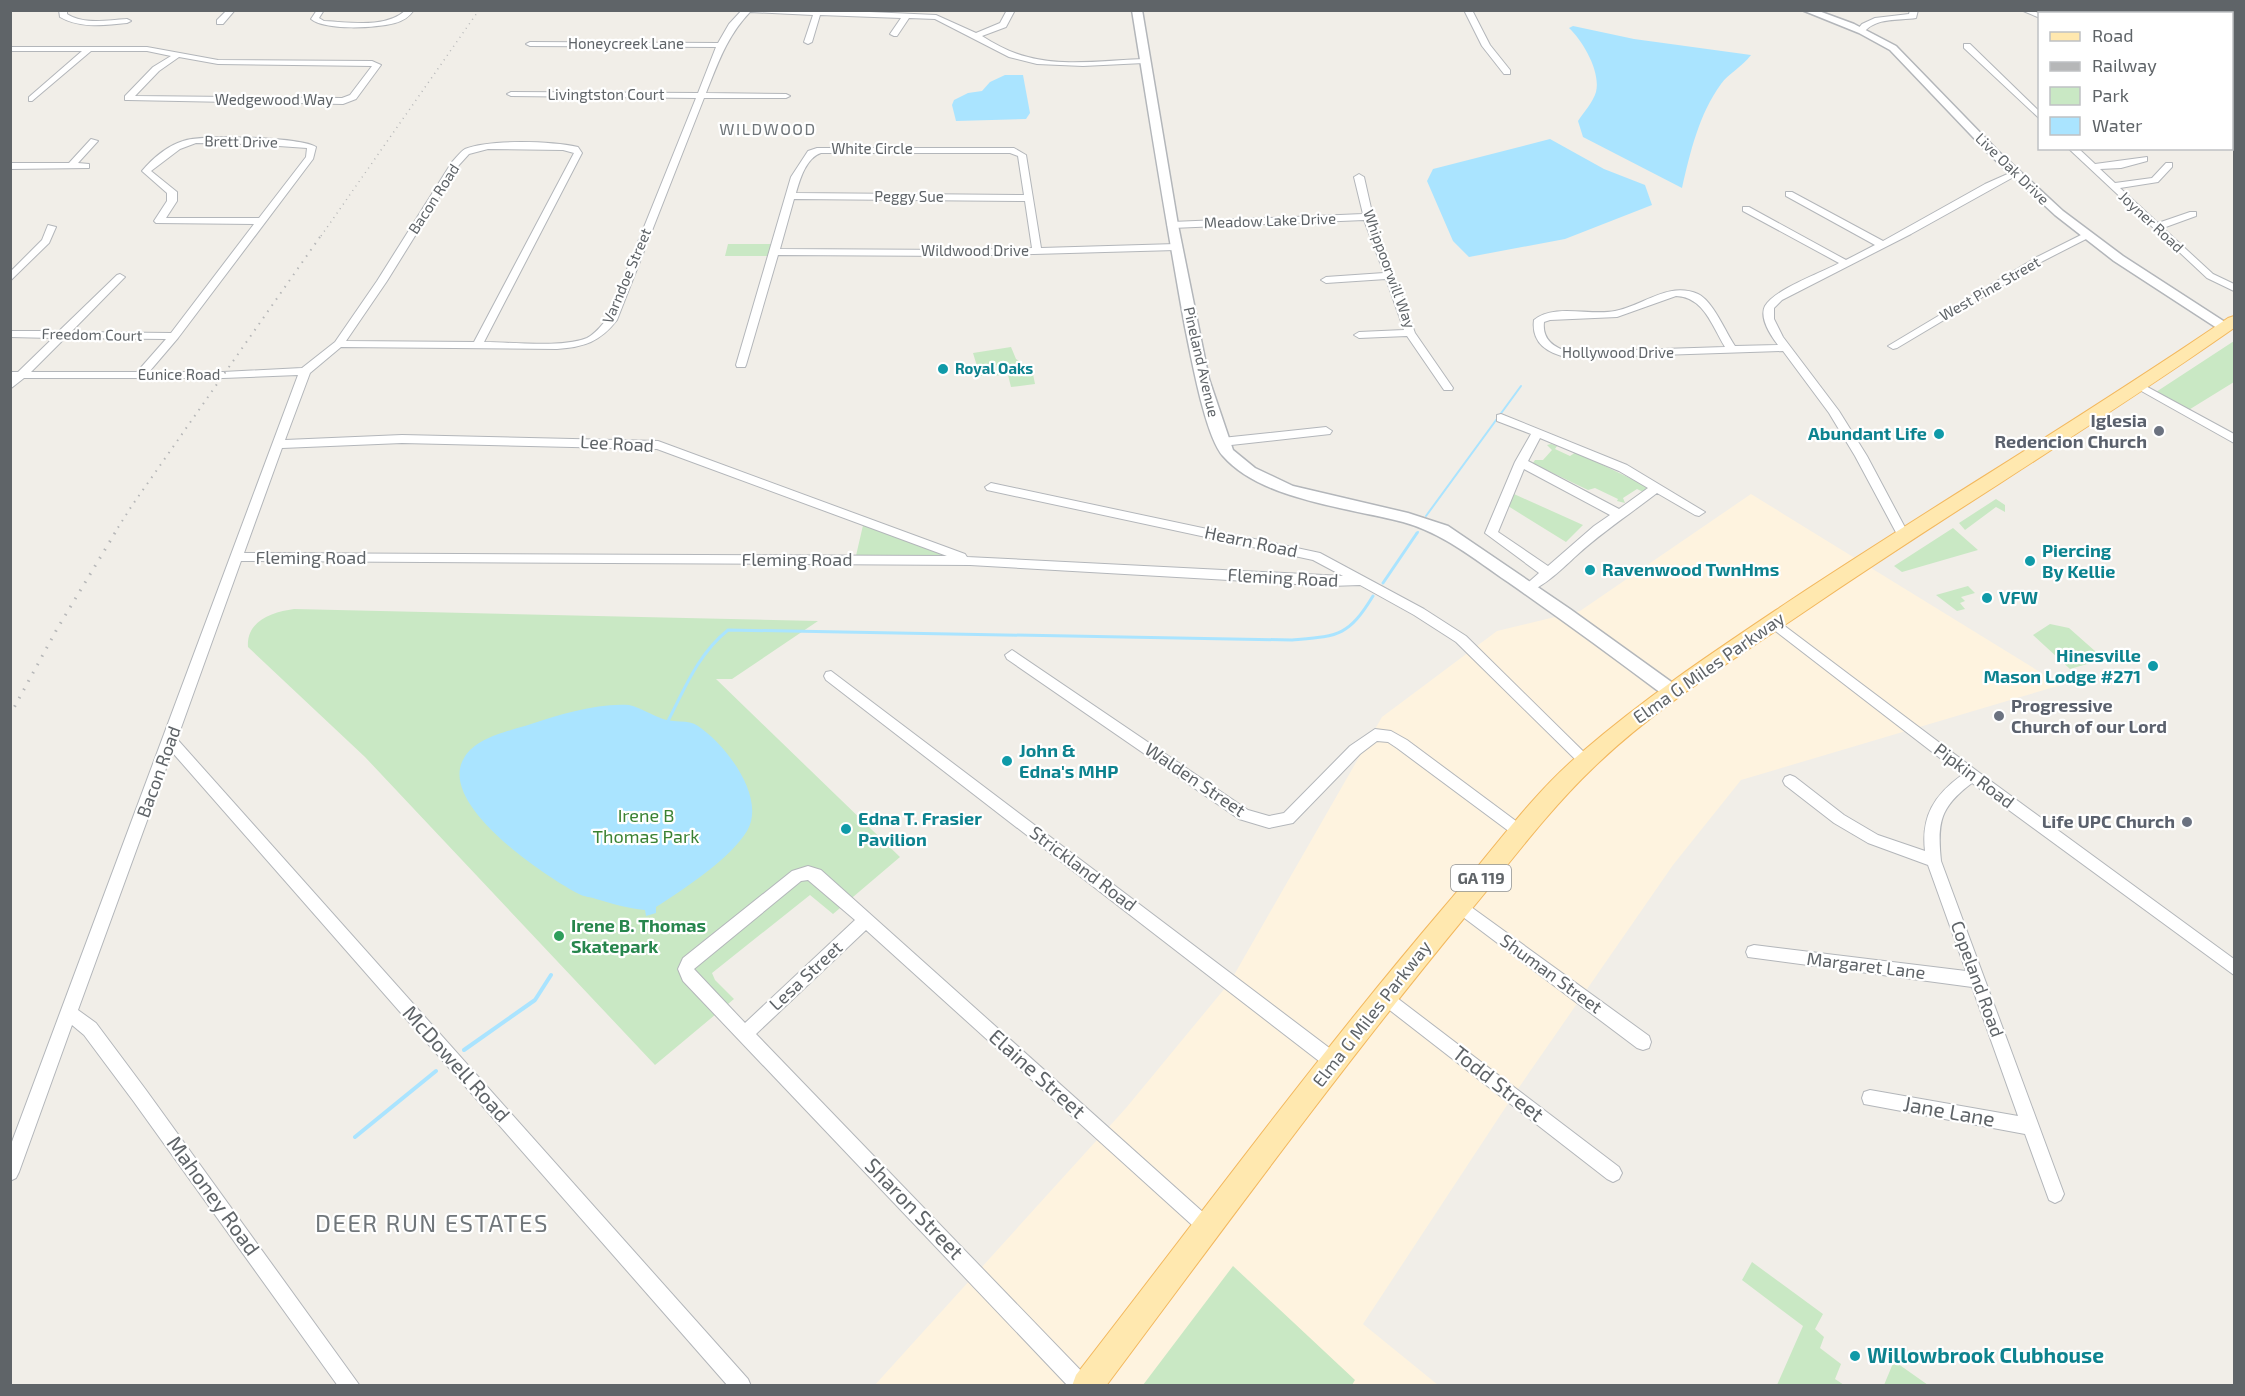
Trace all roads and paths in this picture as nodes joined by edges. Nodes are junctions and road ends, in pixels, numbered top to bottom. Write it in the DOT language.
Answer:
graph roads {
  1 [pos="63,10"];
  2 [pos="232,10"];
  3 [pos="321,10"];
  4 [pos="411,10"];
  5 [pos="747,10"];
  6 [pos="752,10"];
  7 [pos="1011,10"];
  8 [pos="1137,10"];
  9 [pos="1468,10"];
  10 [pos="1806,10"];
  11 [pos="1914,10"];
  12 [pos="817,12"];
  13 [pos="907,15"];
  14 [pos="128,21"];
  15 [pos="220,22"];
  16 [pos="1861,30"];
  17 [pos="894,34"];
  18 [pos="978,35"];
  19 [pos="808,42"];
  20 [pos="530,44"];
  21 [pos="721,45"];
  22 [pos="1967,46"];
  23 [pos="10,49"];
  24 [pos="89,49"];
  25 [pos="177,55"];
  26 [pos="1144,62"];
  27 [pos="1507,72"];
  28 [pos="512,94"];
  29 [pos="701,95"];
  30 [pos="786,96"];
  31 [pos="32,99"];
  32 [pos="2038,115"];
  33 [pos="94,141"];
  34 [pos="2074,150"];
  35 [pos="2144,159"];
  36 [pos="72,165"];
  37 [pos="2169,165"];
  38 [pos="10,166"];
  39 [pos="86,166"];
  40 [pos="2092,167"];
  41 [pos="2015,174"];
  42 [pos="1359,177"];
  43 [pos="2112,186"];
  44 [pos="1790,194"];
  45 [pos="790,196"];
  46 [pos="1027,198"];
  47 [pos="1746,208"];
  48 [pos="2193,214"];
  49 [pos="1368,217"];
  50 [pos="260,221"];
  51 [pos="1172,225"];
  52 [pos="51,227"];
  53 [pos="2156,227"];
  54 [pos="2087,235"];
  55 [pos="1883,245"];
  56 [pos="1176,247"];
  57 [pos="1037,251"];
  58 [pos="774,252"];
  59 [pos="1847,264"];
  60 [pos="1389,276"];
  61 [pos="120,277"];
  62 [pos="10,278"];
  63 [pos="1326,280"];
  64 [pos="2235,288"];
  65 [pos="2229,324"];
  66 [pos="1410,333"];
  67 [pos="10,334"];
  68 [pos="62,335"];
  69 [pos="1359,335"];
  70 [pos="174,336"];
  71 [pos="339,344"];
  72 [pos="477,346"];
  73 [pos="1893,346"];
  74 [pos="1786,348"];
  75 [pos="1732,350"];
  76 [pos="741,365"];
  77 [pos="305,371"];
  78 [pos="10,375"];
  79 [pos="23,375"];
  80 [pos="140,375"];
  81 [pos="10,386"];
  82 [pos="2140,386"];
  83 [pos="1448,388"];
  84 [pos="1501,418"];
  85 [pos="1326,431"];
  86 [pos="1537,433"];
  87 [pos="2235,440"];
  88 [pos="1222,442"];
  89 [pos="279,444"];
  90 [pos="1521,462"];
  91 [pos="1657,486"];
  92 [pos="991,487"];
  93 [pos="1699,512"];
  94 [pos="1620,515"];
  95 [pos="1903,535"];
  96 [pos="235,557"];
  97 [pos="970,561"];
  98 [pos="1548,573"];
  99 [pos="1359,581"];
  100 [pos="1528,588"];
  101 [pos="1774,623"];
  102 [pos="1012,655"];
  103 [pos="831,676"];
  104 [pos="1671,691"];
  105 [pos="171,742"];
  106 [pos="1586,761"];
  107 [pos="1972,775"];
  108 [pos="1790,781"];
  109 [pos="1518,831"];
  110 [pos="1934,861"];
  111 [pos="1460,906"];
  112 [pos="866,920"];
  113 [pos="1754,951"];
  114 [pos="2235,969"];
  115 [pos="1978,980"];
  116 [pos="1384,996"];
  117 [pos="69,1013"];
  118 [pos="746,1033"];
  119 [pos="1643,1042"];
  120 [pos="1334,1062"];
  121 [pos="1870,1098"];
  122 [pos="2028,1126"];
  123 [pos="10,1172"];
  124 [pos="1613,1173"];
  125 [pos="2055,1194"];
  126 [pos="1208,1228"];
  127 [pos="350,1386"];
  128 [pos="741,1386"];
  129 [pos="1085,1386"];
  1 -- 14 [label="street"];
  2 -- 15 [label="street"];
  3 -- 4 [label="street"];
  5 -- 21 [label="street, Varndoe Street"];
  6 -- 12 [label="street"];
  7 -- 18 [label="street"];
  8 -- 26 [label="street, Pineland Avenue"];
  9 -- 27 [label="street"];
  10 -- 16 [label="street, Live Oak Drive"];
  11 -- 16 [label="street"];
  12 -- 13 [label="street"];
  12 -- 19 [label="street"];
  13 -- 17 [label="street"];
  13 -- 18 [label="street"];
  16 -- 41 [label="street, Live Oak Drive"];
  18 -- 26 [label="street"];
  20 -- 21 [label="street, Honeycreek Lane"];
  21 -- 29 [label="street, Varndoe Street"];
  22 -- 32 [label="street"];
  23 -- 24 [label="street, Wedgewood Way"];
  24 -- 25 [label="street, Wedgewood Way"];
  24 -- 31 [label="street"];
  25 -- 25 [label="street, Wedgewood Way"];
  26 -- 51 [label="street, Pineland Avenue"];
  28 -- 29 [label="street, Livingtston Court"];
  29 -- 30 [label="street, Livingtston Court"];
  29 -- 72 [label="street, Varndoe Street"];
  33 -- 36 [label="street"];
  34 -- 40 [label="street, Joyner Road"];
  35 -- 40 [label="street"];
  36 -- 38 [label="street"];
  36 -- 39 [label="street"];
  37 -- 43 [label="street"];
  40 -- 43 [label="street, Joyner Road"];
  41 -- 54 [label="street, Live Oak Drive"];
  41 -- 55 [label="street"];
  42 -- 49 [label="street, Whippoorwill Way"];
  43 -- 53 [label="street, Joyner Road"];
  44 -- 55 [label="street"];
  45 -- 46 [label="street, Peggy Sue"];
  45 -- 46 [label="street, White Circle"];
  45 -- 58 [label="street, White Circle"];
  46 -- 57 [label="street, White Circle"];
  47 -- 59 [label="street"];
  48 -- 53 [label="street"];
  49 -- 51 [label="street, Meadow Lake Drive"];
  49 -- 60 [label="street, Whippoorwill Way"];
  50 -- 50 [label="street, Brett Drive"];
  50 -- 70 [label="street, Brett Drive"];
  51 -- 56 [label="street, Pineland Avenue"];
  52 -- 62 [label="street"];
  53 -- 64 [label="street, Joyner Road"];
  54 -- 65 [label="street, Live Oak Drive"];
  54 -- 73 [label="street, West Pine Street"];
  55 -- 59 [label="street"];
  56 -- 57 [label="street, Wildwood Drive"];
  56 -- 88 [label="street, Pineland Avenue"];
  57 -- 58 [label="street, Wildwood Drive"];
  58 -- 76 [label="street, White Circle"];
  59 -- 74 [label="street"];
  60 -- 63 [label="street"];
  60 -- 66 [label="street, Whippoorwill Way"];
  61 -- 68 [label="street"];
  65 -- 82 [label="main road, Elma G Miles Parkway / GA 119"];
  66 -- 69 [label="street"];
  66 -- 83 [label="street, Whippoorwill Way"];
  67 -- 68 [label="street, Freedom Court"];
  68 -- 70 [label="street, Freedom Court"];
  68 -- 79 [label="street"];
  70 -- 80 [label="street, Brett Drive"];
  71 -- 72 [label="street, Varndoe Street"];
  71 -- 72 [label="street, Bacon Road"];
  71 -- 77 [label="street"];
  74 -- 75 [label="street, Hollywood Drive"];
  74 -- 95 [label="street"];
  75 -- 75 [label="street, Hollywood Drive"];
  77 -- 80 [label="street, Eunice Road"];
  77 -- 89 [label="street, Bacon Road"];
  78 -- 79 [label="street, Eunice Road"];
  79 -- 80 [label="street, Eunice Road"];
  79 -- 81 [label="street"];
  82 -- 87 [label="street"];
  82 -- 95 [label="main road, Elma G Miles Parkway / GA 119"];
  84 -- 86 [label="street"];
  85 -- 88 [label="street"];
  86 -- 90 [label="street"];
  86 -- 91 [label="street"];
  88 -- 100 [label="street, Pineland Avenue"];
  89 -- 96 [label="street, Bacon Road"];
  89 -- 97 [label="street, Lee Road"];
  90 -- 94 [label="street"];
  90 -- 98 [label="street"];
  91 -- 93 [label="street"];
  91 -- 94 [label="street"];
  92 -- 99 [label="street, Hearn Road"];
  94 -- 98 [label="street"];
  95 -- 101 [label="main road, Elma G Miles Parkway / GA 119"];
  96 -- 97 [label="street, Fleming Road"];
  96 -- 105 [label="street, Bacon Road"];
  97 -- 99 [label="street, Fleming Road"];
  98 -- 100 [label="street"];
  99 -- 106 [label="street, Hearn Road"];
  100 -- 104 [label="street, Pineland Avenue"];
  101 -- 104 [label="main road, Elma G Miles Parkway / GA 119"];
  101 -- 107 [label="street, Pipkin Road"];
  102 -- 109 [label="street, Walden Street"];
  103 -- 120 [label="street, Strickland Road"];
  104 -- 106 [label="main road, Elma G Miles Parkway / GA 119"];
  105 -- 117 [label="street, Bacon Road"];
  105 -- 128 [label="street, McDowell Road"];
  106 -- 109 [label="main road, Elma G Miles Parkway / GA 119"];
  107 -- 110 [label="street, Copeland Road"];
  107 -- 114 [label="street, Pipkin Road"];
  108 -- 110 [label="street"];
  109 -- 111 [label="main road, Elma G Miles Parkway / GA 119"];
  110 -- 115 [label="street, Copeland Road"];
  111 -- 116 [label="main road, Elma G Miles Parkway / GA 119"];
  111 -- 119 [label="street, Shuman Street"];
  112 -- 118 [label="street, Lesa Street"];
  112 -- 118 [label="street, Elaine Street"];
  112 -- 126 [label="street, Elaine Street"];
  113 -- 115 [label="street, Margaret Lane"];
  115 -- 122 [label="street, Copeland Road"];
  116 -- 120 [label="main road, Elma G Miles Parkway / GA 119"];
  116 -- 124 [label="street, Todd Street"];
  117 -- 123 [label="street, Bacon Road"];
  117 -- 127 [label="street, Mahoney Road"];
  118 -- 129 [label="street, Sharon Street"];
  120 -- 126 [label="main road, Elma G Miles Parkway / GA 119"];
  121 -- 122 [label="street, Jane Lane"];
  122 -- 125 [label="street, Copeland Road"];
  126 -- 129 [label="main road, Elma G Miles Parkway / GA 119"];
}
